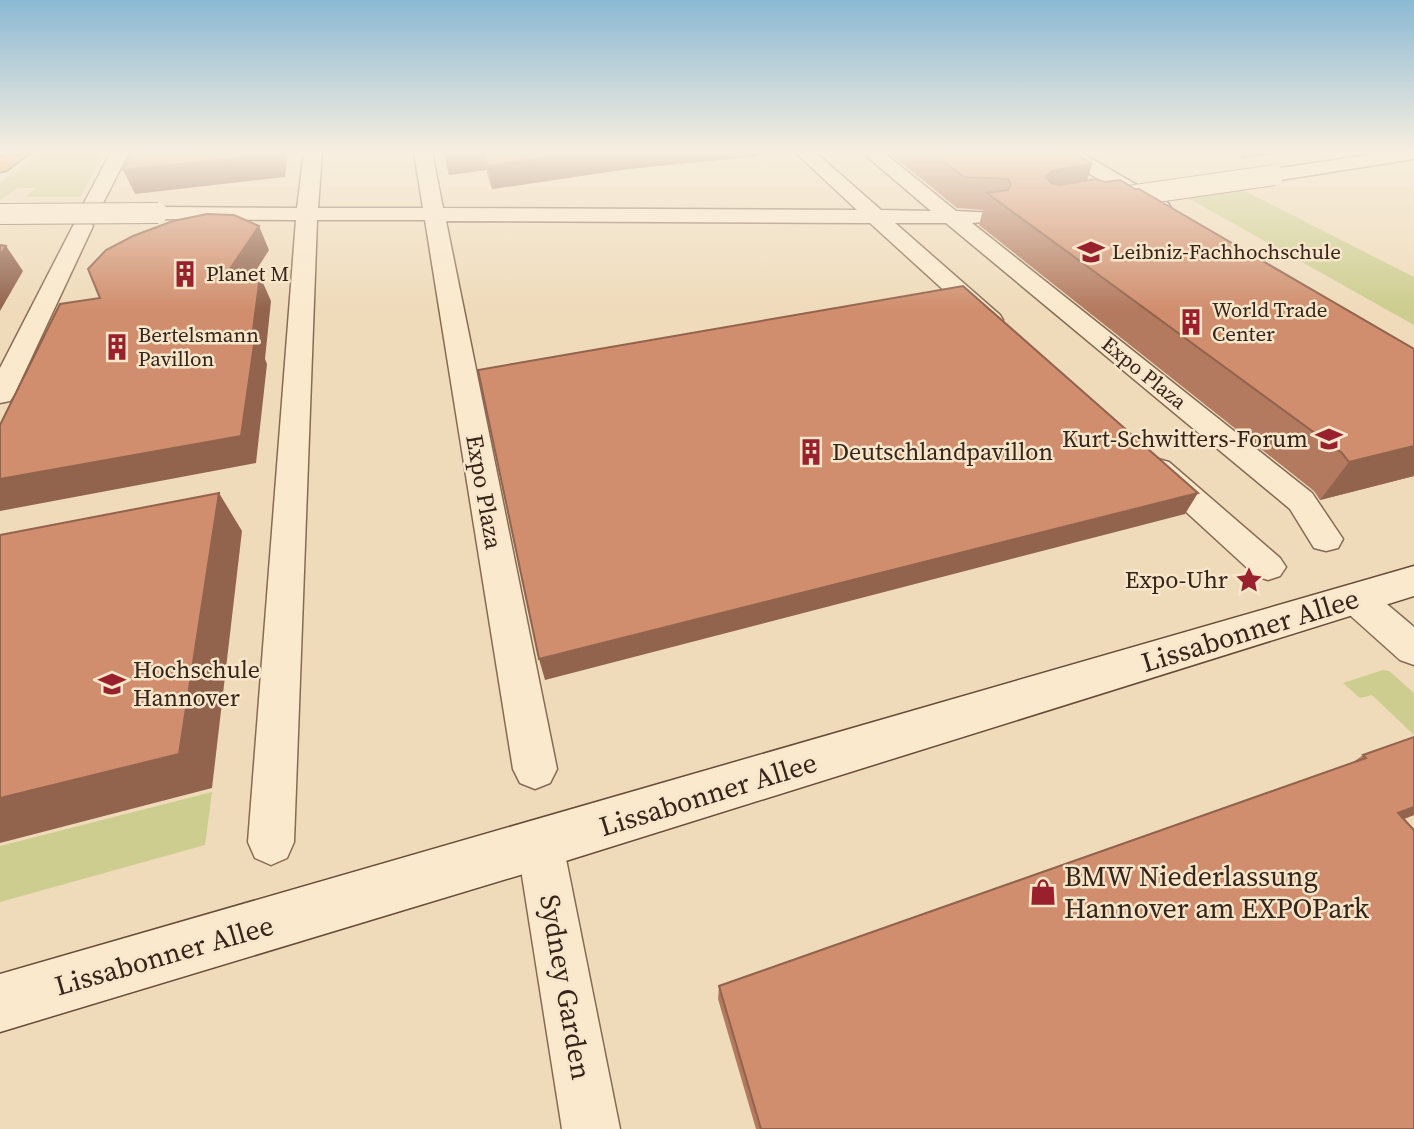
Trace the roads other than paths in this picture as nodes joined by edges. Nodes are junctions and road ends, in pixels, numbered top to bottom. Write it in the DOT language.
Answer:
graph roads {
  1 [pos="308,205"];
  2 [pos="432,205"];
  3 [pos="862,205"];
  4 [pos="936,205"];
  5 [pos="1155,205"];
  6 [pos="307,213"];
  7 [pos="0,214"];
  8 [pos="434,214"];
  9 [pos="875,216"];
  10 [pos="951,217"];
  11 [pos="989,217"];
  12 [pos="1178,218"];
  13 [pos="83,226"];
  14 [pos="1013,339"];
  15 [pos="0,395"];
  16 [pos="1135,448"];
  17 [pos="1326,539"];
  18 [pos="1268,567"];
  19 [pos="1414,581"];
  20 [pos="1356,598"];
  21 [pos="1414,649"];
  22 [pos="535,769"];
  23 [pos="271,842"];
  24 [pos="540,844"];
  25 [pos="0,1003"];
  26 [pos="591,1129"];
  1 -- 6 [label="street"];
  2 -- 8 [label="street, Expo Plaza"];
  3 -- 9 [label="street"];
  4 -- 10 [label="street, Expo Plaza"];
  5 -- 12 [label="main road"];
  6 -- 7 [label="street, bridge"];
  6 -- 8 [label="street"];
  6 -- 23 [label="street"];
  8 -- 9 [label="street"];
  8 -- 22 [label="street, Expo Plaza"];
  9 -- 10 [label="street"];
  9 -- 14 [label="street"];
  10 -- 11 [label="street"];
  10 -- 17 [label="street, Expo Plaza"];
  13 -- 15 [label="street"];
  16 -- 18 [label="street"];
  19 -- 20 [label="main road, Lissabonner Allee"];
  20 -- 21 [label="street"];
  20 -- 24 [label="main road, Lissabonner Allee"];
  24 -- 25 [label="main road, Lissabonner Allee"];
  24 -- 26 [label="street, Sydney Garden"];
}
